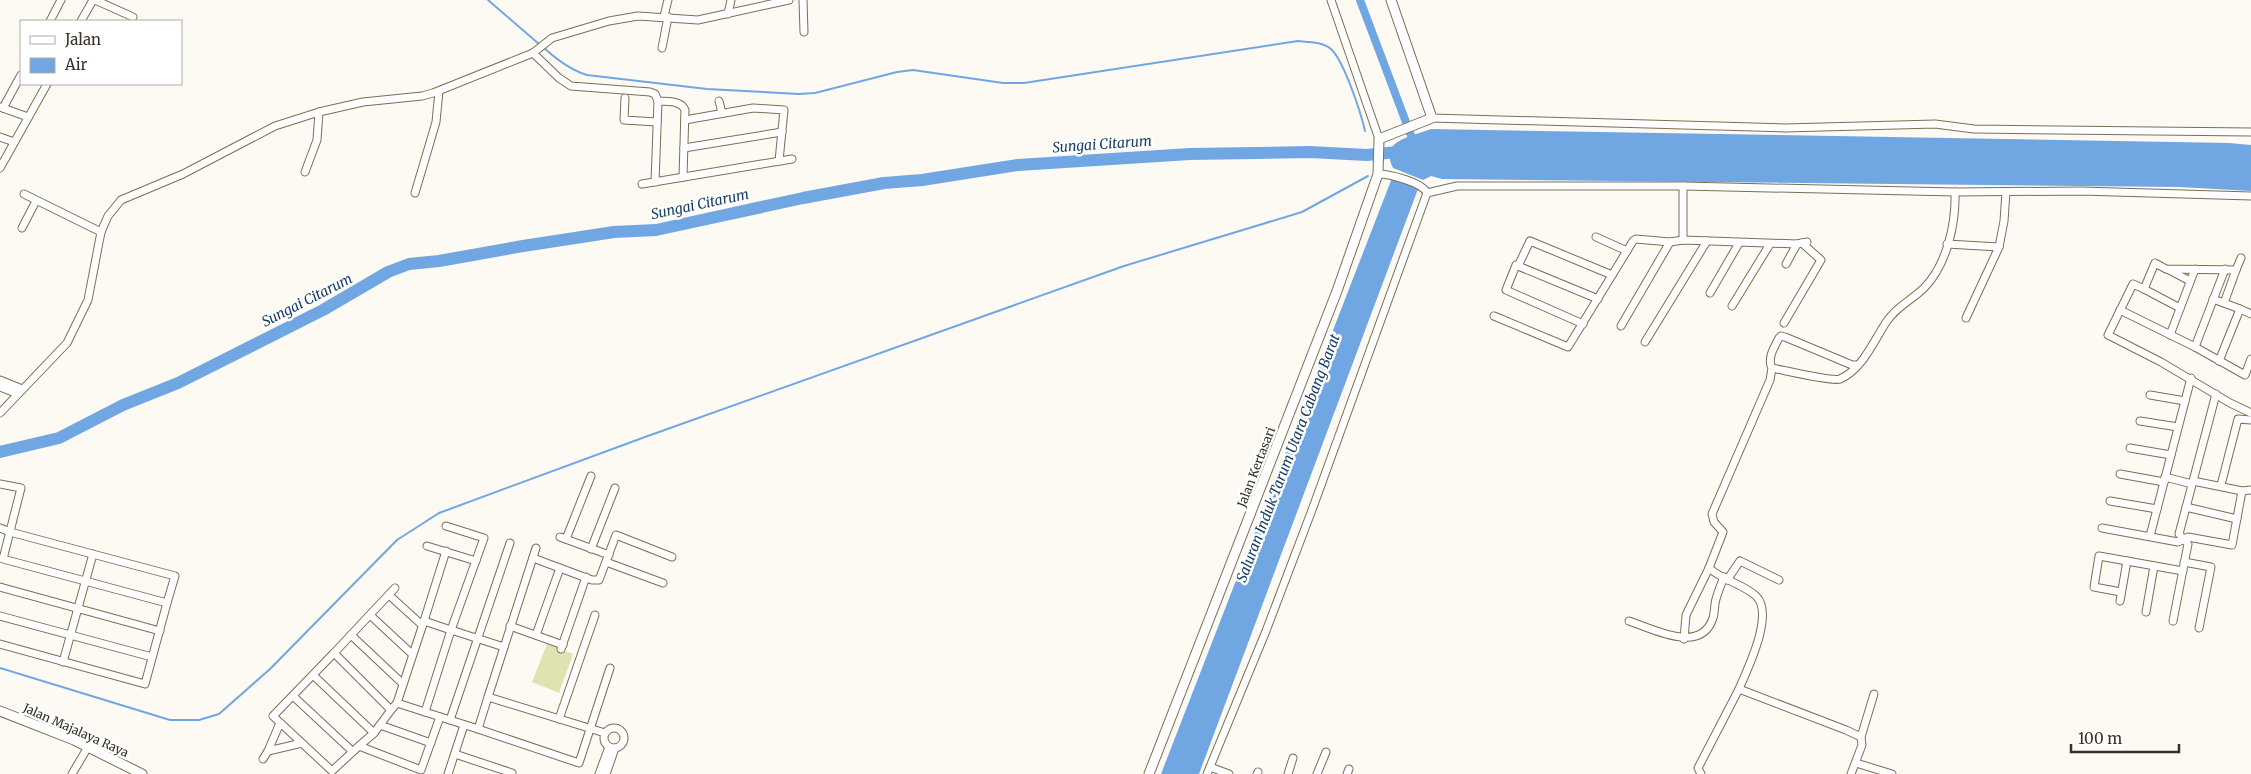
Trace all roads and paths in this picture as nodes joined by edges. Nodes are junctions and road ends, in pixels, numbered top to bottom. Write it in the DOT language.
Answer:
graph roads {
  1 [pos="61,0"];
  2 [pos="94,0"];
  3 [pos="668,0"];
  4 [pos="731,0"];
  5 [pos="789,0"];
  6 [pos="803,0"];
  7 [pos="1331,0"];
  8 [pos="1391,0"];
  9 [pos="778,1"];
  10 [pos="122,12"];
  11 [pos="728,14"];
  12 [pos="666,17"];
  13 [pos="133,18"];
  14 [pos="51,20"];
  15 [pos="82,20"];
  16 [pos="118,20"];
  17 [pos="804,32"];
  18 [pos="662,48"];
  19 [pos="536,51"];
  20 [pos="20,77"];
  21 [pos="46,85"];
  22 [pos="439,91"];
  23 [pos="625,98"];
  24 [pos="658,101"];
  25 [pos="719,101"];
  26 [pos="1,108"];
  27 [pos="319,112"];
  28 [pos="722,113"];
  29 [pos="28,117"];
  30 [pos="1432,118"];
  31 [pos="685,120"];
  32 [pos="657,122"];
  33 [pos="782,132"];
  34 [pos="2251,132"];
  35 [pos="0,137"];
  36 [pos="14,142"];
  37 [pos="1379,142"];
  38 [pos="684,148"];
  39 [pos="792,159"];
  40 [pos="779,161"];
  41 [pos="0,166"];
  42 [pos="1378,170"];
  43 [pos="305,172"];
  44 [pos="683,177"];
  45 [pos="655,182"];
  46 [pos="642,184"];
  47 [pos="1683,186"];
  48 [pos="1425,190"];
  49 [pos="1955,192"];
  50 [pos="2006,192"];
  51 [pos="415,193"];
  52 [pos="24,194"];
  53 [pos="2251,196"];
  54 [pos="36,201"];
  55 [pos="22,228"];
  56 [pos="101,232"];
  57 [pos="1596,237"];
  58 [pos="1683,240"];
  59 [pos="1708,241"];
  60 [pos="1670,242"];
  61 [pos="1739,243"];
  62 [pos="1802,243"];
  63 [pos="1770,244"];
  64 [pos="1947,244"];
  65 [pos="1999,248"];
  66 [pos="1627,251"];
  67 [pos="2241,258"];
  68 [pos="1786,264"];
  69 [pos="1518,266"];
  70 [pos="2166,268"];
  71 [pos="2195,269"];
  72 [pos="2225,270"];
  73 [pos="2236,270"];
  74 [pos="1612,276"];
  75 [pos="2190,281"];
  76 [pos="2144,289"];
  77 [pos="1710,293"];
  78 [pos="1598,299"];
  79 [pos="2213,299"];
  80 [pos="2224,303"];
  81 [pos="1732,306"];
  82 [pos="2180,308"];
  83 [pos="2240,309"];
  84 [pos="2120,310"];
  85 [pos="2251,314"];
  86 [pos="1494,316"];
  87 [pos="1966,318"];
  88 [pos="1784,323"];
  89 [pos="1583,324"];
  90 [pos="1621,326"];
  91 [pos="2170,335"];
  92 [pos="1645,342"];
  93 [pos="2195,347"];
  94 [pos="2251,360"];
  95 [pos="2219,361"];
  96 [pos="1856,365"];
  97 [pos="1772,368"];
  98 [pos="2248,377"];
  99 [pos="2190,378"];
  100 [pos="0,380"];
  101 [pos="0,387"];
  102 [pos="20,392"];
  103 [pos="2216,394"];
  104 [pos="2150,395"];
  105 [pos="2184,401"];
  106 [pos="0,413"];
  107 [pos="2251,413"];
  108 [pos="2251,420"];
  109 [pos="2140,421"];
  110 [pos="2178,428"];
  111 [pos="2130,448"];
  112 [pos="2171,455"];
  113 [pos="2120,474"];
  114 [pos="591,476"];
  115 [pos="2164,480"];
  116 [pos="2193,482"];
  117 [pos="0,484"];
  118 [pos="2221,486"];
  119 [pos="615,488"];
  120 [pos="2251,490"];
  121 [pos="2242,491"];
  122 [pos="2110,501"];
  123 [pos="2186,508"];
  124 [pos="2157,509"];
  125 [pos="2237,519"];
  126 [pos="446,526"];
  127 [pos="0,528"];
  128 [pos="2102,528"];
  129 [pos="10,532"];
  130 [pos="2150,536"];
  131 [pos="2184,540"];
  132 [pos="510,543"];
  133 [pos="427,546"];
  134 [pos="536,548"];
  135 [pos="592,549"];
  136 [pos="446,551"];
  137 [pos="93,554"];
  138 [pos="672,557"];
  139 [pos="533,558"];
  140 [pos="2,559"];
  141 [pos="607,559"];
  142 [pos="476,561"];
  143 [pos="2127,561"];
  144 [pos="2184,562"];
  145 [pos="2154,566"];
  146 [pos="560,568"];
  147 [pos="1709,568"];
  148 [pos="2183,571"];
  149 [pos="586,577"];
  150 [pos="1726,579"];
  151 [pos="1779,580"];
  152 [pos="85,581"];
  153 [pos="663,584"];
  154 [pos="0,587"];
  155 [pos="395,588"];
  156 [pos="2121,592"];
  157 [pos="388,595"];
  158 [pos="2120,601"];
  159 [pos="167,603"];
  160 [pos="78,608"];
  161 [pos="2146,612"];
  162 [pos="370,614"];
  163 [pos="595,615"];
  164 [pos="0,616"];
  165 [pos="1628,621"];
  166 [pos="2174,621"];
  167 [pos="423,623"];
  168 [pos="510,626"];
  169 [pos="2199,628"];
  170 [pos="451,630"];
  171 [pos="160,631"];
  172 [pos="70,635"];
  173 [pos="351,635"];
  174 [pos="536,635"];
  175 [pos="477,638"];
  176 [pos="1684,639"];
  177 [pos="0,644"];
  178 [pos="504,647"];
  179 [pos="334,653"];
  180 [pos="412,654"];
  181 [pos="152,657"];
  182 [pos="63,662"];
  183 [pos="610,668"];
  184 [pos="313,676"];
  185 [pos="402,683"];
  186 [pos="1739,689"];
  187 [pos="1874,694"];
  188 [pos="293,696"];
  189 [pos="488,697"];
  190 [pos="397,703"];
  191 [pos="391,710"];
  192 [pos="0,711"];
  193 [pos="425,712"];
  194 [pos="440,717"];
  195 [pos="559,719"];
  196 [pos="450,720"];
  197 [pos="280,723"];
  198 [pos="380,725"];
  199 [pos="464,725"];
  200 [pos="478,729"];
  201 [pos="590,729"];
  202 [pos="374,733"];
  203 [pos="605,733"];
  204 [pos="1861,738"];
  205 [pos="302,743"];
  206 [pos="431,743"];
  207 [pos="359,746"];
  208 [pos="88,747"];
  209 [pos="612,748"];
  210 [pos="268,751"];
  211 [pos="352,751"];
  212 [pos="1326,752"];
  213 [pos="455,754"];
  214 [pos="1293,758"];
  215 [pos="263,760"];
  216 [pos="1856,763"];
  217 [pos="1208,770"];
  218 [pos="498,771"];
  219 [pos="512,773"];
  220 [pos="72,774"];
  221 [pos="142,774"];
  222 [pos="448,774"];
  223 [pos="599,774"];
  224 [pos="606,774"];
  225 [pos="1148,774"];
  226 [pos="1229,774"];
  227 [pos="1288,774"];
  228 [pos="1317,774"];
  229 [pos="1701,774"];
  230 [pos="1851,774"];
  231 [pos="1892,774"];
  1 -- 14 [label="street"];
  2 -- 10 [label="street"];
  2 -- 15 [label="street"];
  3 -- 12 [label="street"];
  4 -- 11 [label="street"];
  5 -- 9 [label="street"];
  6 -- 17 [label="street"];
  7 -- 37 [label="street"];
  8 -- 30 [label="street"];
  9 -- 11 [label="street"];
  10 -- 13 [label="street"];
  10 -- 16 [label="street"];
  11 -- 12 [label="street"];
  12 -- 18 [label="street"];
  12 -- 19 [label="street"];
  19 -- 22 [label="street"];
  19 -- 24 [label="street"];
  20 -- 26 [label="street"];
  21 -- 29 [label="street"];
  22 -- 27 [label="street"];
  22 -- 51 [label="street"];
  23 -- 32 [label="street"];
  24 -- 31 [label="street"];
  24 -- 32 [label="street"];
  25 -- 28 [label="street"];
  26 -- 29 [label="street"];
  27 -- 43 [label="street"];
  27 -- 56 [label="street"];
  28 -- 31 [label="street"];
  28 -- 33 [label="street"];
  29 -- 36 [label="street"];
  30 -- 34 [label="street"];
  30 -- 37 [label="street"];
  31 -- 38 [label="street"];
  32 -- 45 [label="street"];
  33 -- 38 [label="street"];
  33 -- 40 [label="street"];
  35 -- 36 [label="street"];
  36 -- 41 [label="street"];
  37 -- 42 [label="street"];
  38 -- 44 [label="street"];
  39 -- 40 [label="street"];
  40 -- 44 [label="street"];
  42 -- 48 [label="street"];
  42 -- 225 [label="street, Jalan Kertasari"];
  44 -- 45 [label="street"];
  45 -- 46 [label="street"];
  47 -- 48 [label="street"];
  47 -- 49 [label="street"];
  47 -- 58 [label="street"];
  48 -- 217 [label="street"];
  49 -- 50 [label="street"];
  49 -- 64 [label="street"];
  50 -- 53 [label="street"];
  50 -- 65 [label="street"];
  52 -- 54 [label="street"];
  54 -- 55 [label="street"];
  54 -- 56 [label="street"];
  56 -- 102 [label="street"];
  57 -- 66 [label="street"];
  58 -- 59 [label="street"];
  58 -- 60 [label="street"];
  59 -- 61 [label="street"];
  59 -- 92 [label="street"];
  60 -- 66 [label="street"];
  60 -- 90 [label="street"];
  61 -- 63 [label="street"];
  61 -- 77 [label="street"];
  62 -- 63 [label="street"];
  62 -- 68 [label="street"];
  62 -- 88 [label="street"];
  63 -- 81 [label="street"];
  64 -- 65 [label="street"];
  64 -- 96 [label="street"];
  65 -- 87 [label="street"];
  66 -- 74 [label="street"];
  67 -- 73 [label="street"];
  69 -- 74 [label="street"];
  69 -- 78 [label="street"];
  69 -- 89 [label="street"];
  70 -- 71 [label="street"];
  70 -- 75 [label="street"];
  70 -- 76 [label="street"];
  71 -- 72 [label="street"];
  71 -- 75 [label="street"];
  72 -- 73 [label="street"];
  72 -- 79 [label="street"];
  73 -- 80 [label="street"];
  74 -- 78 [label="street"];
  75 -- 82 [label="street"];
  76 -- 82 [label="street"];
  76 -- 84 [label="street"];
  78 -- 89 [label="street"];
  79 -- 80 [label="street"];
  79 -- 93 [label="street"];
  80 -- 83 [label="street"];
  82 -- 91 [label="street"];
  83 -- 85 [label="street"];
  83 -- 95 [label="street"];
  84 -- 91 [label="street"];
  84 -- 99 [label="street"];
  86 -- 89 [label="street"];
  91 -- 93 [label="street"];
  93 -- 95 [label="street"];
  94 -- 98 [label="street"];
  95 -- 98 [label="street"];
  96 -- 97 [label="street"];
  96 -- 97 [label="street"];
  97 -- 147 [label="street"];
  99 -- 103 [label="street"];
  99 -- 105 [label="street"];
  100 -- 102 [label="street"];
  101 -- 102 [label="street"];
  102 -- 106 [label="street"];
  103 -- 107 [label="street"];
  103 -- 116 [label="street"];
  104 -- 105 [label="street"];
  105 -- 110 [label="street"];
  108 -- 118 [label="street"];
  109 -- 110 [label="street"];
  110 -- 112 [label="street"];
  111 -- 112 [label="street"];
  112 -- 115 [label="street"];
  113 -- 115 [label="street"];
  114 -- 135 [label="street"];
  115 -- 116 [label="street"];
  115 -- 124 [label="street"];
  116 -- 118 [label="street"];
  116 -- 123 [label="street"];
  117 -- 129 [label="street"];
  118 -- 121 [label="street"];
  119 -- 135 [label="street"];
  120 -- 121 [label="street"];
  121 -- 125 [label="street"];
  122 -- 124 [label="street"];
  123 -- 125 [label="street"];
  123 -- 131 [label="street"];
  124 -- 130 [label="street"];
  125 -- 131 [label="street"];
  126 -- 142 [label="street"];
  127 -- 129 [label="street"];
  128 -- 130 [label="street"];
  129 -- 137 [label="street"];
  129 -- 140 [label="street"];
  130 -- 131 [label="street"];
  131 -- 144 [label="street"];
  132 -- 175 [label="street"];
  133 -- 136 [label="street"];
  134 -- 139 [label="street"];
  135 -- 141 [label="street"];
  136 -- 142 [label="street"];
  136 -- 167 [label="street"];
  137 -- 152 [label="street"];
  137 -- 159 [label="street"];
  138 -- 141 [label="street"];
  139 -- 146 [label="street"];
  139 -- 168 [label="street"];
  140 -- 152 [label="street"];
  141 -- 149 [label="street"];
  141 -- 153 [label="street"];
  142 -- 170 [label="street"];
  143 -- 145 [label="street"];
  143 -- 156 [label="street"];
  143 -- 156 [label="street"];
  144 -- 148 [label="street"];
  144 -- 169 [label="street"];
  145 -- 148 [label="street"];
  145 -- 161 [label="street"];
  146 -- 149 [label="street"];
  146 -- 174 [label="street"];
  147 -- 150 [label="street"];
  147 -- 176 [label="street"];
  148 -- 166 [label="street"];
  149 -- 174 [label="street"];
  150 -- 151 [label="street"];
  150 -- 176 [label="street"];
  150 -- 186 [label="street"];
  152 -- 159 [label="street"];
  152 -- 160 [label="street"];
  154 -- 160 [label="street"];
  155 -- 157 [label="street"];
  156 -- 158 [label="street"];
  157 -- 162 [label="street"];
  157 -- 167 [label="street"];
  159 -- 171 [label="street"];
  160 -- 171 [label="street"];
  160 -- 172 [label="street"];
  162 -- 173 [label="street"];
  162 -- 180 [label="street"];
  163 -- 195 [label="street"];
  164 -- 172 [label="street"];
  165 -- 176 [label="street"];
  167 -- 170 [label="street"];
  167 -- 180 [label="street"];
  168 -- 174 [label="street"];
  168 -- 178 [label="street"];
  170 -- 175 [label="street"];
  170 -- 193 [label="street"];
  171 -- 181 [label="street"];
  172 -- 181 [label="street"];
  172 -- 182 [label="street"];
  173 -- 179 [label="street"];
  173 -- 185 [label="street"];
  175 -- 178 [label="street"];
  175 -- 196 [label="street"];
  177 -- 182 [label="street"];
  178 -- 189 [label="street"];
  179 -- 184 [label="street"];
  179 -- 191 [label="street"];
  180 -- 185 [label="street"];
  181 -- 182 [label="street"];
  183 -- 201 [label="street"];
  184 -- 188 [label="street"];
  184 -- 202 [label="street"];
  185 -- 190 [label="street"];
  186 -- 204 [label="street"];
  186 -- 229 [label="street"];
  187 -- 204 [label="street"];
  188 -- 197 [label="street"];
  188 -- 211 [label="street"];
  189 -- 195 [label="street"];
  189 -- 200 [label="street"];
  190 -- 191 [label="street"];
  190 -- 193 [label="street"];
  191 -- 198 [label="street"];
  192 -- 208 [label="street, Jalan Majalaya Raya"];
  193 -- 194 [label="street"];
  194 -- 196 [label="street"];
  194 -- 206 [label="street"];
  195 -- 201 [label="street"];
  196 -- 199 [label="street"];
  197 -- 205 [label="street"];
  197 -- 210 [label="street"];
  198 -- 202 [label="street"];
  198 -- 206 [label="street"];
  199 -- 200 [label="street"];
  199 -- 213 [label="street"];
  200 -- 201 [label="street"];
  201 -- 203 [label="street"];
  202 -- 207 [label="street"];
  203 -- 209 [label="street"];
  203 -- 209 [label="street"];
  204 -- 216 [label="street"];
  205 -- 210 [label="street"];
  205 -- 211 [label="street"];
  206 -- 207 [label="street"];
  207 -- 211 [label="street"];
  208 -- 220 [label="street"];
  208 -- 221 [label="street, Jalan Majalaya Raya"];
  209 -- 223 [label="street"];
  209 -- 224 [label="street"];
  210 -- 215 [label="street"];
  212 -- 228 [label="street"];
  213 -- 218 [label="street"];
  213 -- 222 [label="street"];
  214 -- 227 [label="street"];
  216 -- 230 [label="street"];
  216 -- 231 [label="street"];
  217 -- 226 [label="street"];
  218 -- 219 [label="street"];
}
